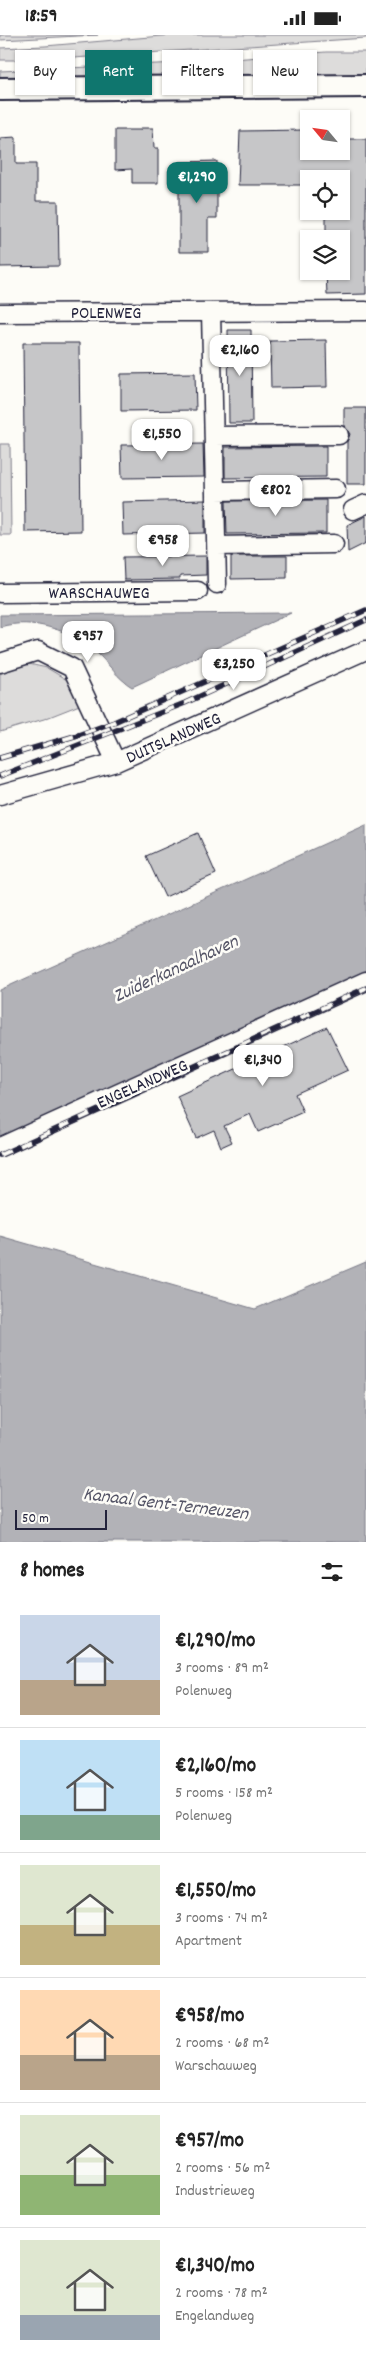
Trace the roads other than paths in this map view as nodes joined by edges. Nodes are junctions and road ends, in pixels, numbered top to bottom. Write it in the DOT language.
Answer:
graph roads {
  1 [pos="366,86"];
  2 [pos="0,89"];
  3 [pos="366,311"];
  4 [pos="212,312"];
  5 [pos="0,313"];
  6 [pos="339,435"];
  7 [pos="214,436"];
  8 [pos="336,489"];
  9 [pos="216,491"];
  10 [pos="334,544"];
  11 [pos="217,546"];
  12 [pos="217,584"];
  13 [pos="198,591"];
  14 [pos="0,593"];
  15 [pos="366,650"];
  16 [pos="0,663"];
  17 [pos="116,762"];
  18 [pos="0,795"];
  19 [pos="366,981"];
  20 [pos="0,1147"];
  1 -- 2 [label="main road"];
  3 -- 4 [label="street, POLENWEG"];
  4 -- 5 [label="street, POLENWEG"];
  4 -- 7 [label="street"];
  6 -- 7 [label="street"];
  7 -- 9 [label="street"];
  8 -- 9 [label="street"];
  9 -- 11 [label="street"];
  10 -- 11 [label="street"];
  11 -- 12 [label="street"];
  13 -- 14 [label="street, WARSCHAUWEG"];
  15 -- 17 [label="street, DUITSLANDWEG"];
  16 -- 17 [label="street"];
  17 -- 18 [label="street, DUITSLANDWEG"];
  19 -- 20 [label="street, ENGELANDWEG"];
}
